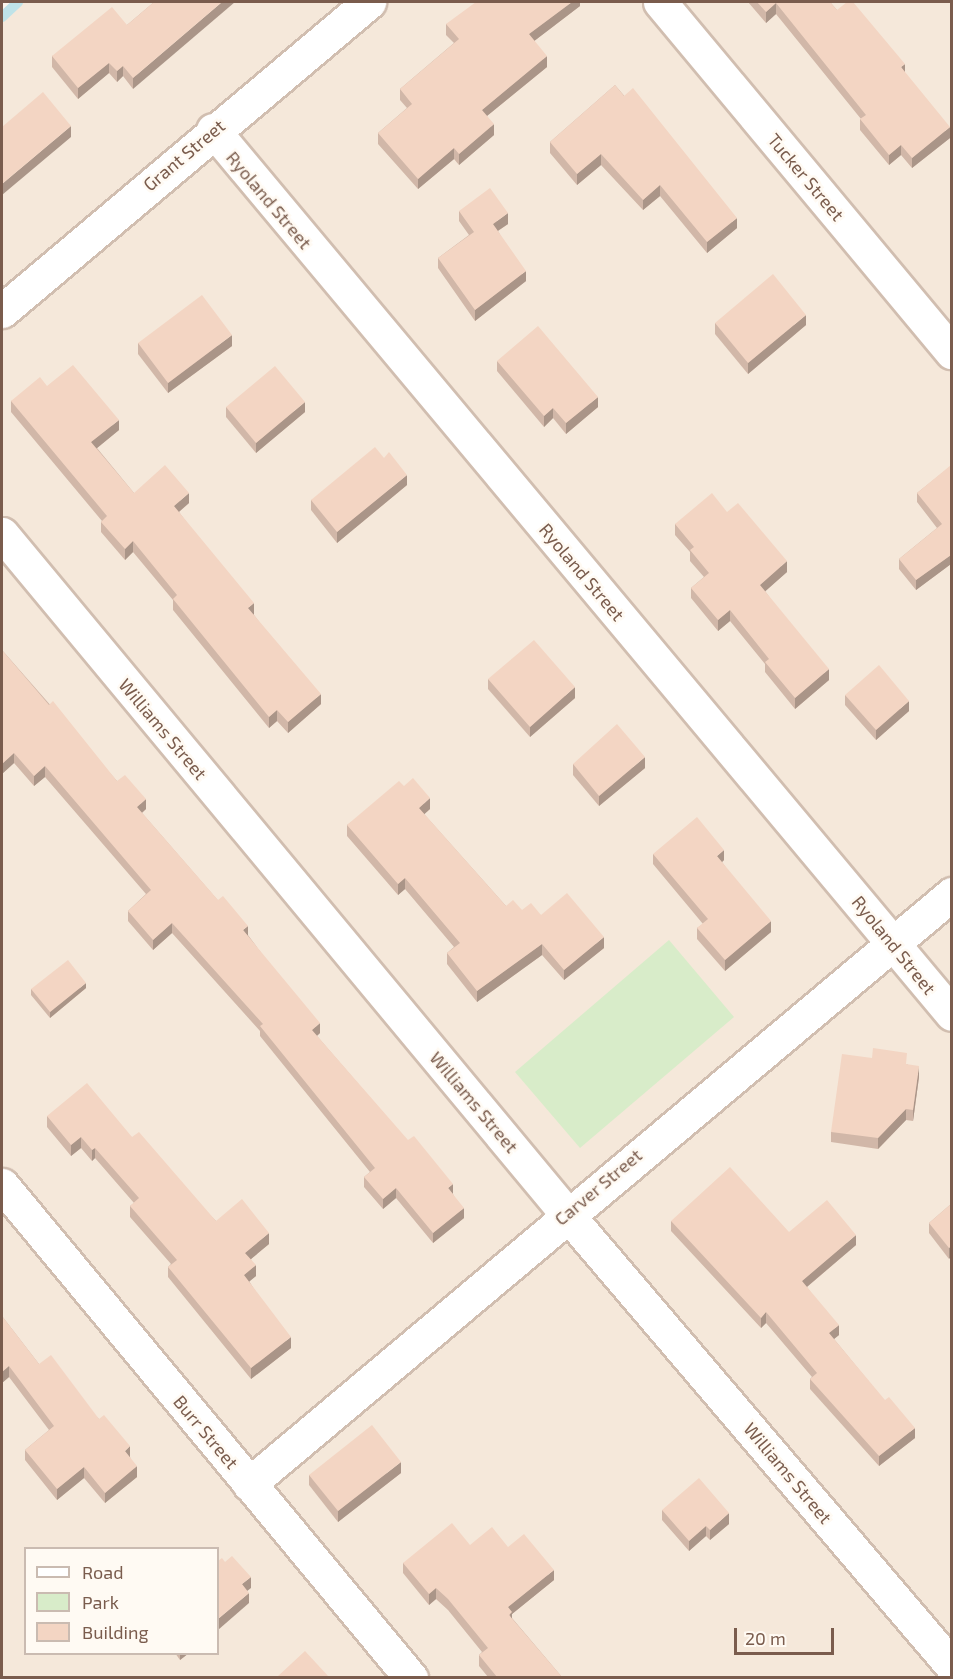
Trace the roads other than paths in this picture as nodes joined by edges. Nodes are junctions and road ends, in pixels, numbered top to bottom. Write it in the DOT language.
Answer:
graph roads {
  1 [pos="369,2"];
  2 [pos="660,2"];
  3 [pos="213,130"];
  4 [pos="2,311"];
  5 [pos="951,352"];
  6 [pos="2,534"];
  7 [pos="951,894"];
  8 [pos="893,943"];
  9 [pos="951,1014"];
  10 [pos="2,1185"];
  11 [pos="566,1213"];
  12 [pos="249,1484"];
  13 [pos="951,1666"];
  14 [pos="411,1677"];
  1 -- 3 [label="street, Grant Street"];
  2 -- 5 [label="street, Tucker Street"];
  3 -- 4 [label="street, Grant Street"];
  3 -- 8 [label="street, Ryoland Street"];
  6 -- 11 [label="street, Williams Street"];
  7 -- 8 [label="street, Carver Street"];
  8 -- 9 [label="street, Ryoland Street"];
  8 -- 11 [label="street, Carver Street"];
  10 -- 12 [label="street, Burr Street"];
  11 -- 12 [label="street, Carver Street"];
  11 -- 13 [label="street, Williams Street"];
  12 -- 14 [label="street, Burr Street"];
}
